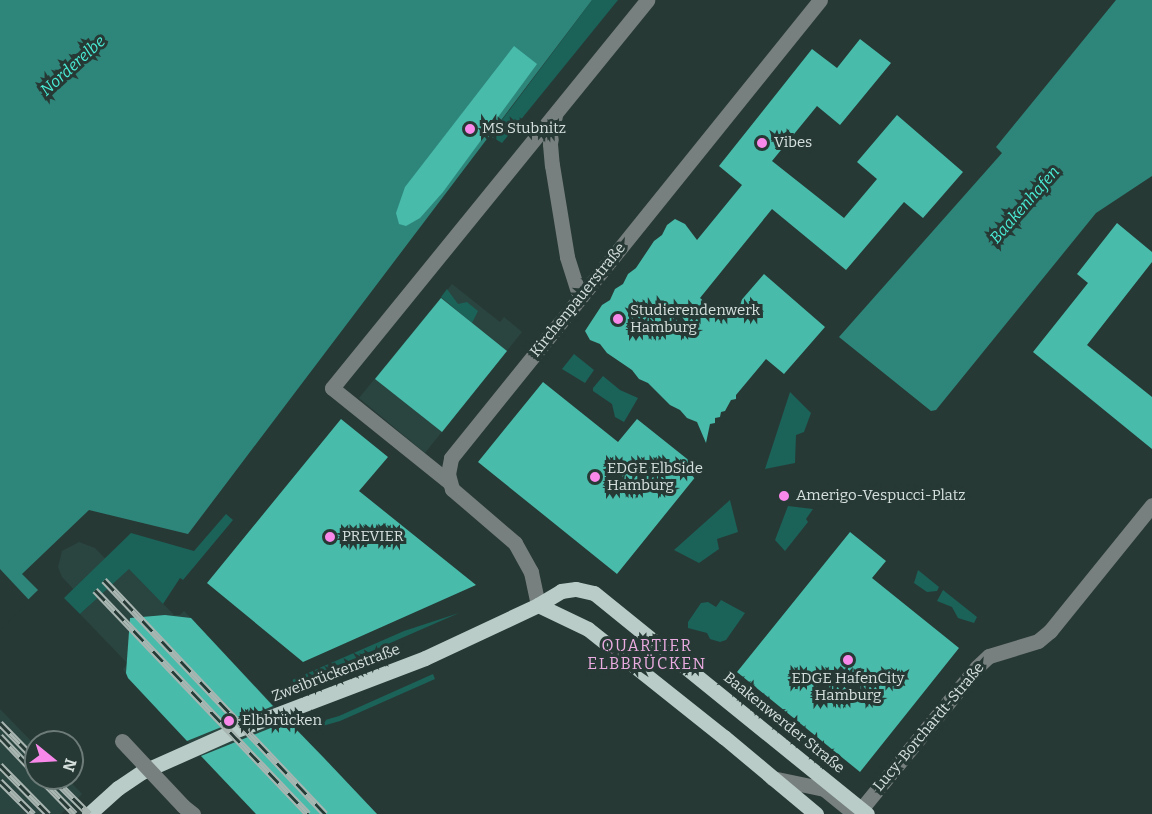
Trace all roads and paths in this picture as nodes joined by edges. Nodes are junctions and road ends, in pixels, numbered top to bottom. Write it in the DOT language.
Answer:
graph roads {
  1 [pos="647,0"];
  2 [pos="820,0"];
  3 [pos="556,111"];
  4 [pos="580,298"];
  5 [pos="449,482"];
  6 [pos="1152,505"];
  7 [pos="538,605"];
  8 [pos="122,741"];
  9 [pos="772,778"];
  10 [pos="188,811"];
  11 [pos="864,812"];
  12 [pos="89,814"];
  13 [pos="816,814"];
  1 -- 3 [label="street"];
  2 -- 4 [label="street, Kirchenpauerstraße"];
  3 -- 4 [label="street"];
  3 -- 5 [label="street"];
  4 -- 5 [label="street, Kirchenpauerstraße"];
  5 -- 7 [label="street"];
  6 -- 11 [label="street, Lucy-Borchardt-Straße"];
  7 -- 9 [label="main road, Baakenwerder Straße"];
  7 -- 11 [label="main road, Baakenwerder Straße"];
  7 -- 12 [label="main road, Zweibrückenstraße"];
  8 -- 10 [label="street, bridge"];
  9 -- 11 [label="street, Baakenwerder Straße"];
  9 -- 13 [label="main road, Baakenwerder Straße"];
}
